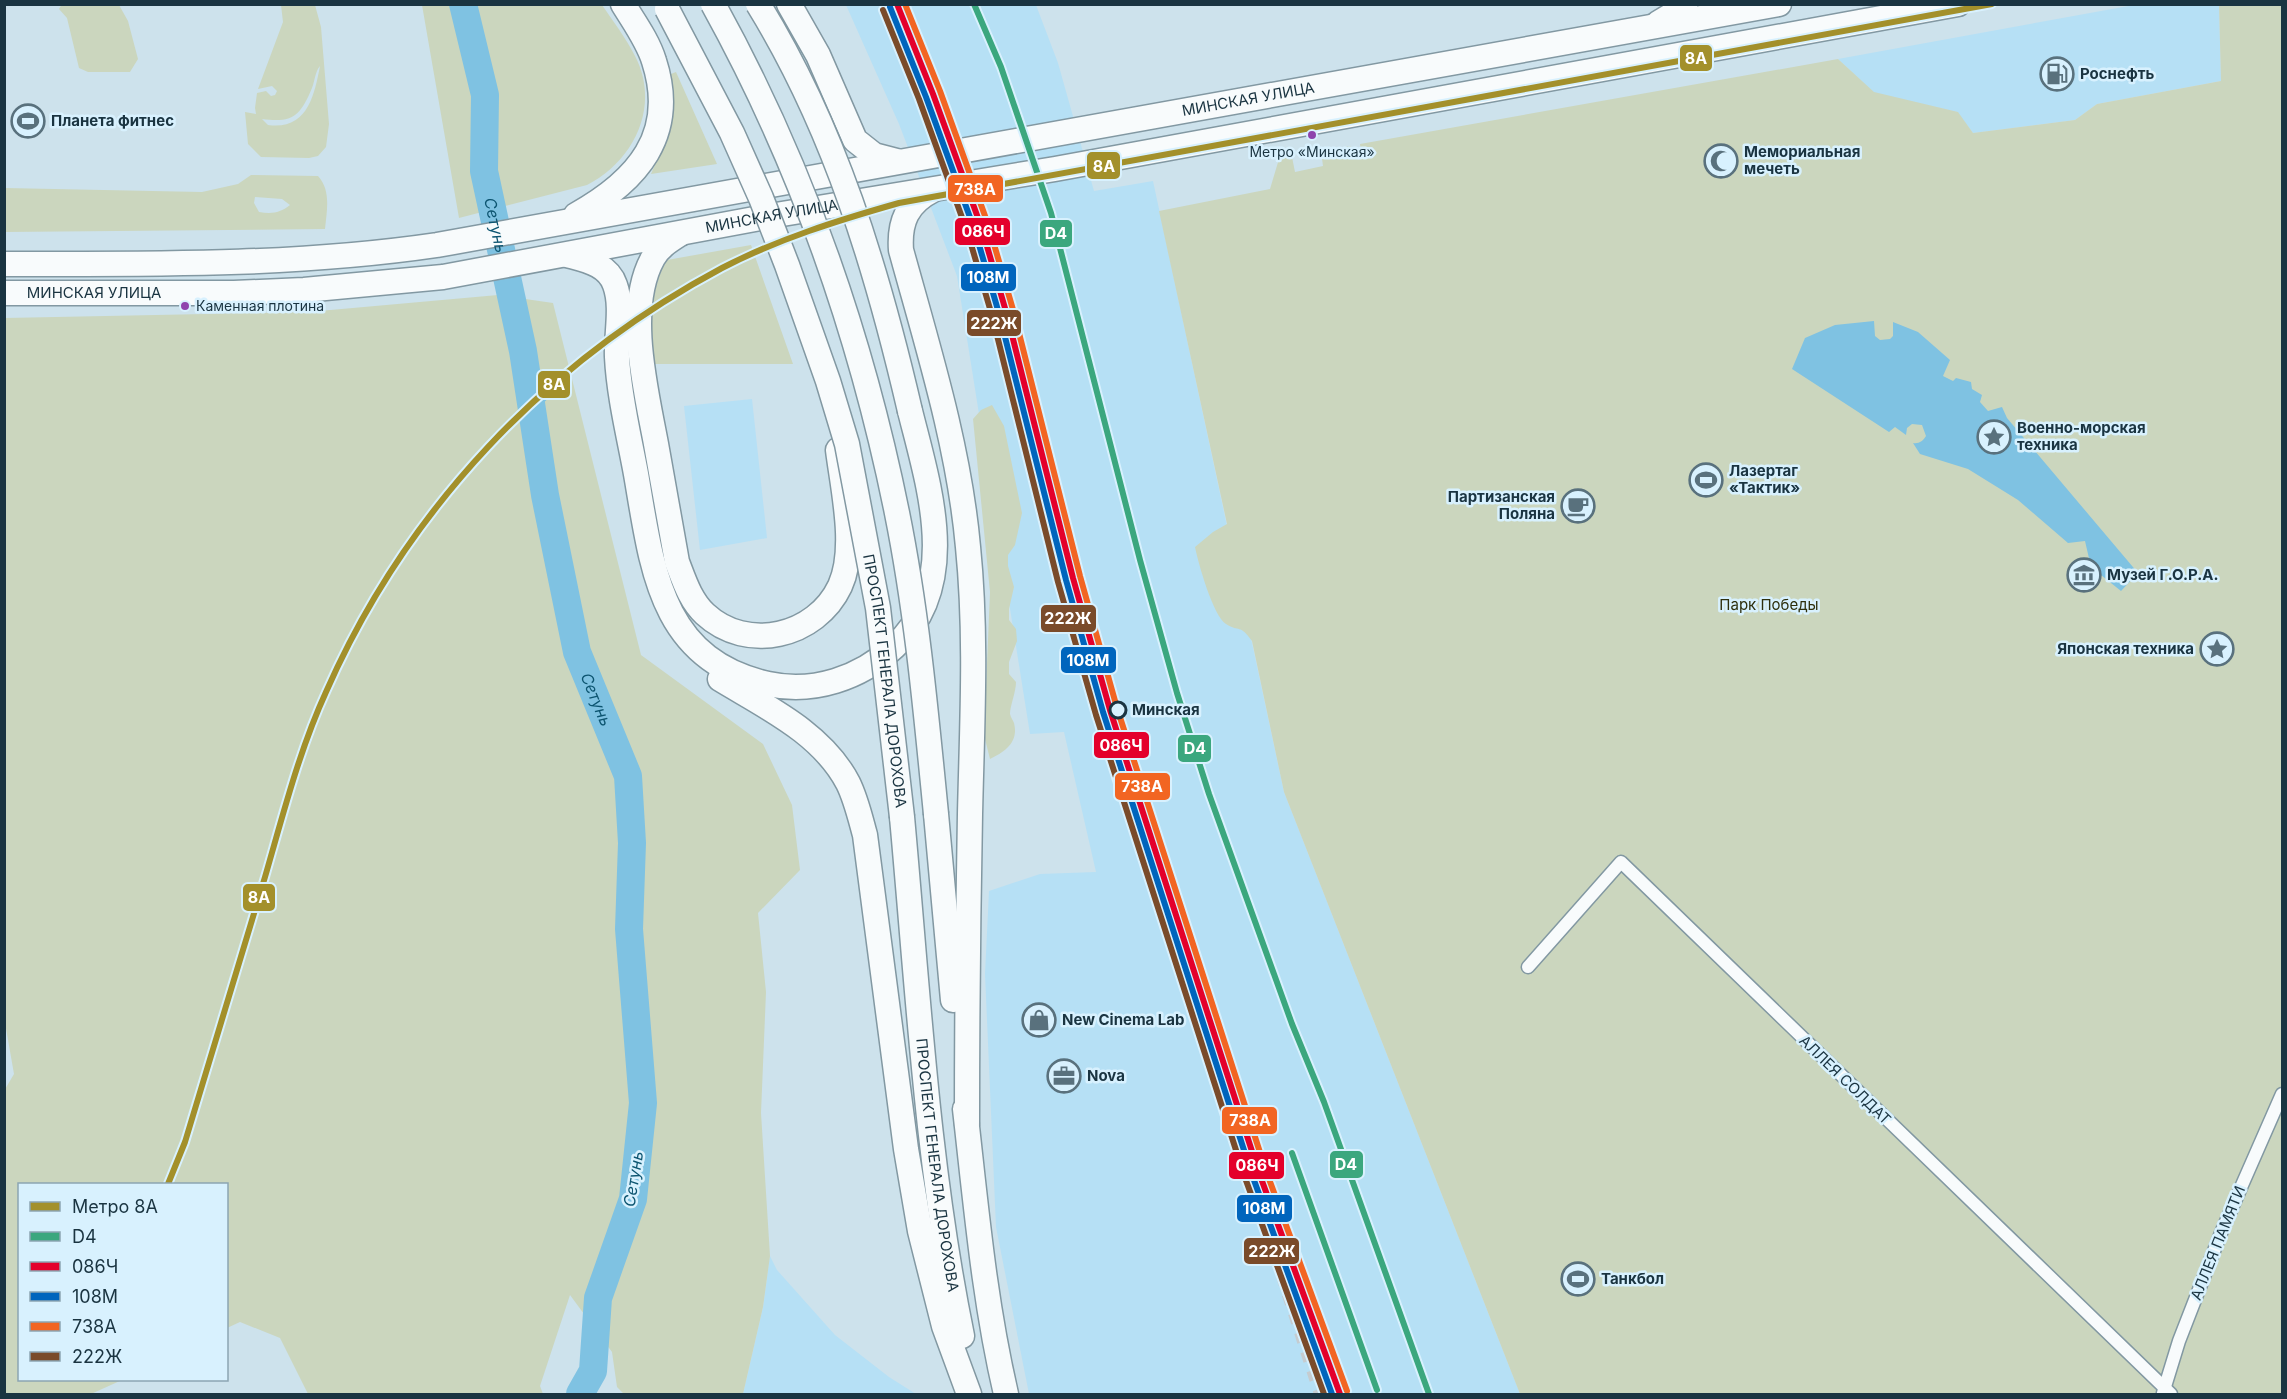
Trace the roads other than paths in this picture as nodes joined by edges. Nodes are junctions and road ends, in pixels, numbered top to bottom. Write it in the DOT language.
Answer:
graph roads {
  1 [pos="623,4"];
  2 [pos="712,4"];
  3 [pos="758,4"];
  4 [pos="789,4"];
  5 [pos="1688,4"];
  6 [pos="1779,4"];
  7 [pos="1958,4"];
  8 [pos="666,7"];
  9 [pos="1644,29"];
  10 [pos="906,162"];
  11 [pos="935,189"];
  12 [pos="558,223"];
  13 [pos="682,232"];
  14 [pos="562,255"];
  15 [pos="4,264"];
  16 [pos="4,293"];
  17 [pos="828,381"];
  18 [pos="674,622"];
  19 [pos="1528,967"];
  20 [pos="2283,1094"];
  21 [pos="967,1123"];
  22 [pos="2166,1392"];
  23 [pos="971,1395"];
  24 [pos="1006,1395"];
  1 -- 12 [label="main road"];
  2 -- 21 [label="main road, ПРОСПЕКТ ГЕНЕРАЛА ДОРОХОВА, bridge"];
  3 -- 18 [label="main road, bridge"];
  4 -- 10 [label="main road"];
  5 -- 9 [label="street"];
  6 -- 9 [label="main road, МИНСКАЯ УЛИЦА"];
  7 -- 11 [label="main road, МИНСКАЯ УЛИЦА"];
  8 -- 17 [label="main road, ПРОСПЕКТ ГЕНЕРАЛА ДОРОХОВА, bridge"];
  9 -- 10 [label="main road, МИНСКАЯ УЛИЦА"];
  10 -- 12 [label="main road, МИНСКАЯ УЛИЦА"];
  11 -- 13 [label="main road, МИНСКАЯ УЛИЦА"];
  11 -- 21 [label="main road"];
  12 -- 15 [label="main road, МИНСКАЯ УЛИЦА"];
  13 -- 14 [label="main road, МИНСКАЯ УЛИЦА"];
  13 -- 17 [label="main road, bridge"];
  14 -- 16 [label="main road, МИНСКАЯ УЛИЦА"];
  14 -- 18 [label="main road"];
  17 -- 23 [label="main road, ПРОСПЕКТ ГЕНЕРАЛА ДОРОХОВА, bridge"];
  18 -- 23 [label="main road"];
  19 -- 22 [label="street, АЛЛЕЯ СОЛДАТ"];
  20 -- 22 [label="street, АЛЛЕЯ ПАМЯТИ"];
  21 -- 24 [label="main road, ПРОСПЕКТ ГЕНЕРАЛА ДОРОХОВА"];
}
